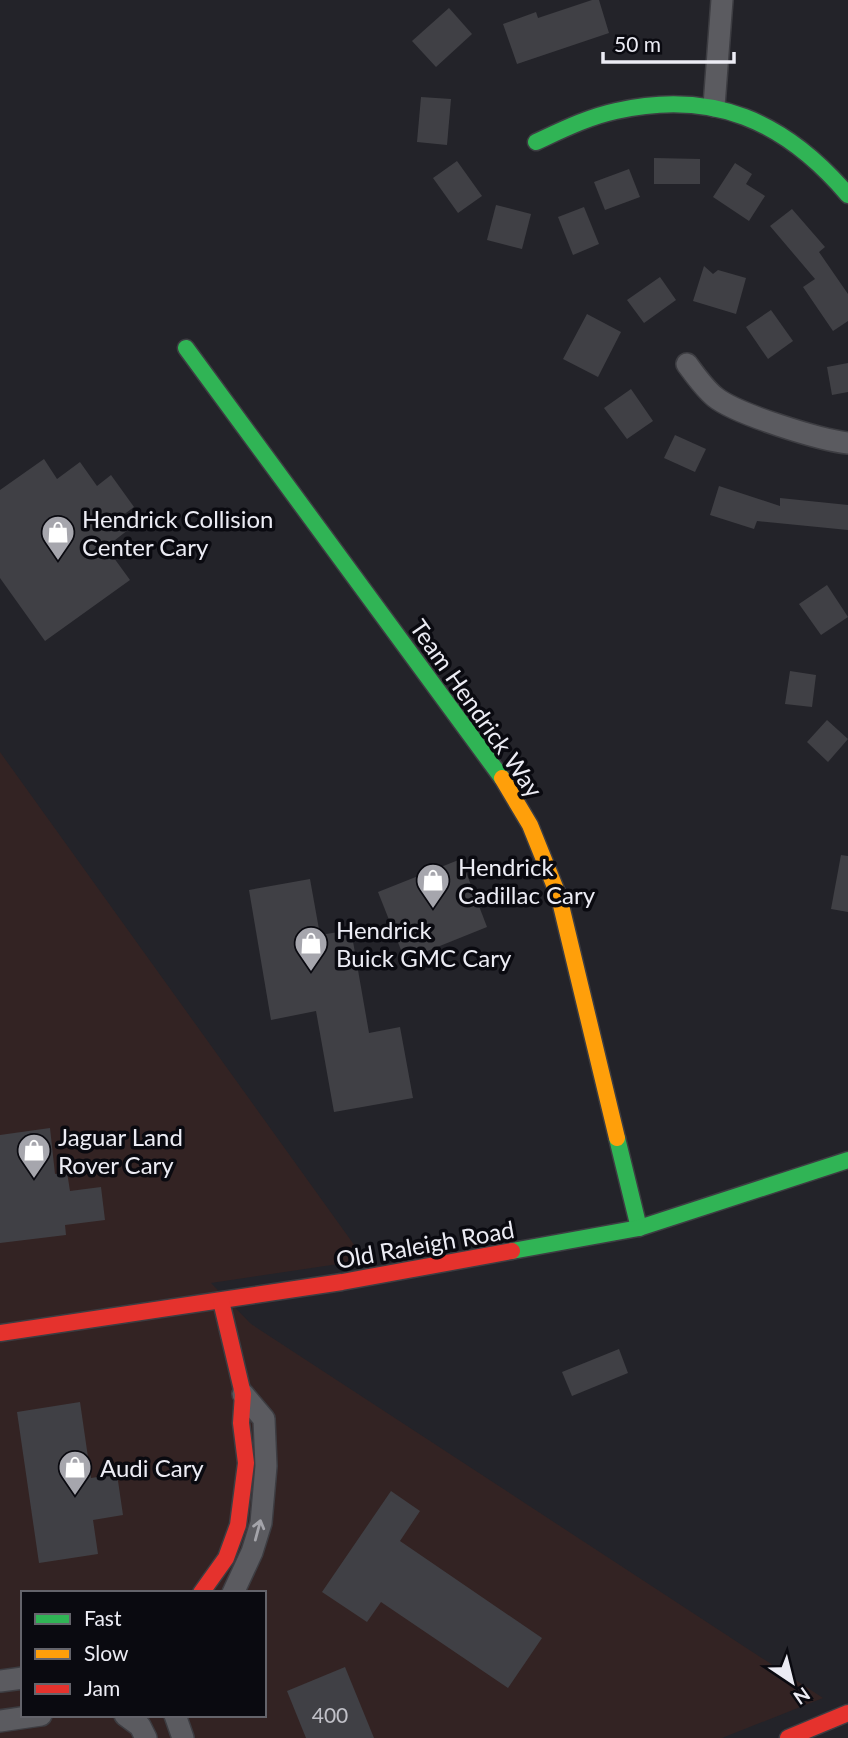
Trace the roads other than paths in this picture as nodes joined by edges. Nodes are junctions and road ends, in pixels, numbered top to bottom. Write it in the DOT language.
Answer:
graph roads {
  1 [pos="722,0"];
  2 [pos="714,106"];
  3 [pos="537,142"];
  4 [pos="848,195"];
  5 [pos="186,348"];
  6 [pos="687,364"];
  7 [pos="848,443"];
  8 [pos="848,1160"];
  9 [pos="639,1228"];
  10 [pos="221,1301"];
  11 [pos="0,1332"];
  12 [pos="243,1394"];
  13 [pos="202,1591"];
  14 [pos="234,1591"];
  15 [pos="21,1678"];
  16 [pos="0,1681"];
  17 [pos="848,1713"];
  18 [pos="27,1717"];
  19 [pos="128,1717"];
  20 [pos="176,1717"];
  21 [pos="0,1721"];
  22 [pos="146,1738"];
  23 [pos="183,1738"];
  24 [pos="788,1738"];
  1 -- 2 [label="street"];
  2 -- 3 [label="main road"];
  2 -- 4 [label="main road"];
  5 -- 9 [label="main road, Team Hendrick Way"];
  6 -- 7 [label="street"];
  8 -- 9 [label="main road, Old Raleigh Road"];
  9 -- 10 [label="main road, Old Raleigh Road"];
  10 -- 11 [label="main road, Old Raleigh Road"];
  10 -- 12 [label="main road"];
  12 -- 13 [label="main road"];
  14 -- 12 [label="street, one-way"];
  15 -- 16 [label="street"];
  17 -- 24 [label="main road"];
  18 -- 21 [label="street"];
  19 -- 22 [label="street"];
  20 -- 23 [label="street"];
}
